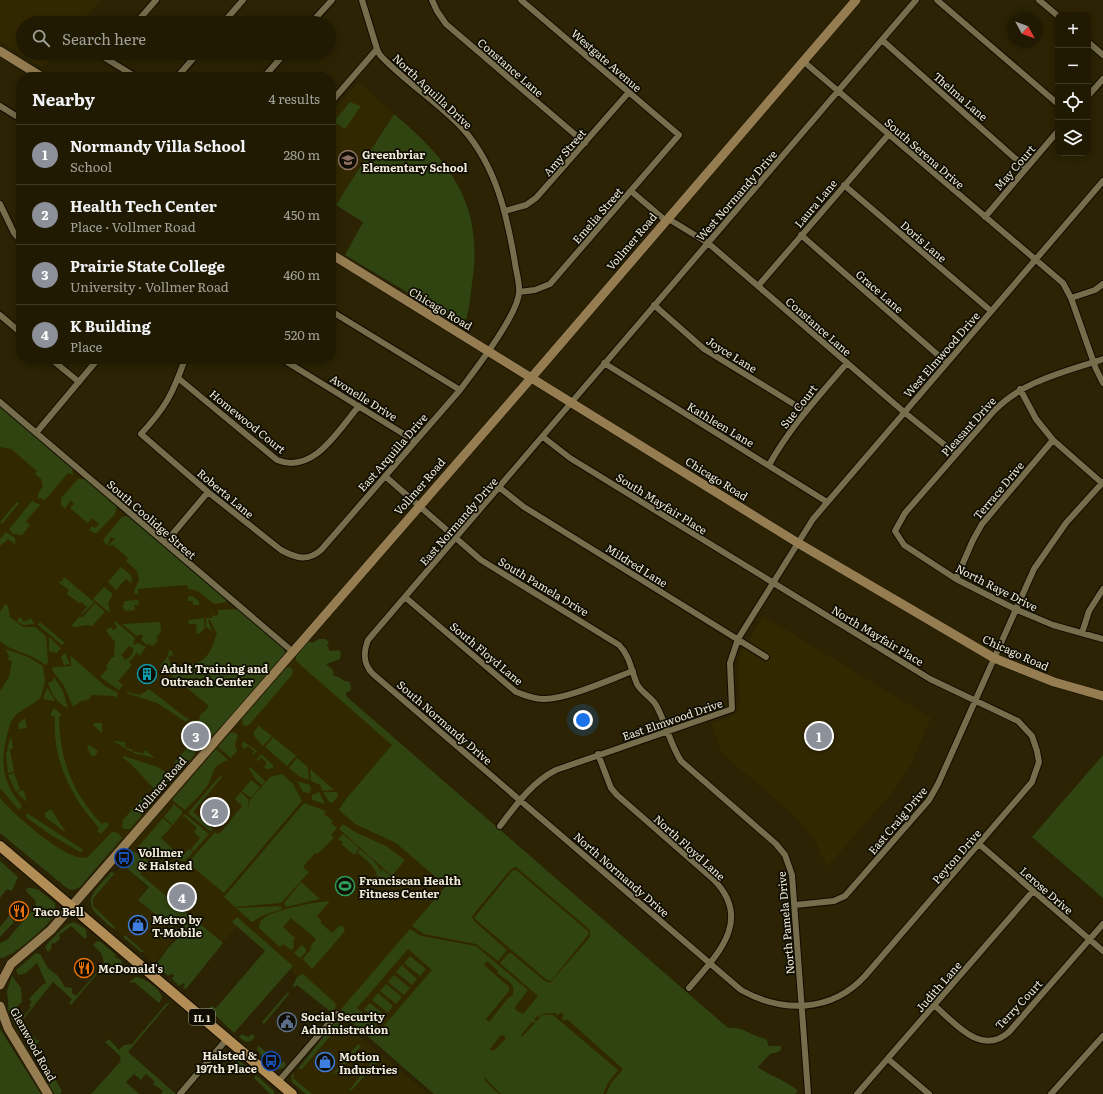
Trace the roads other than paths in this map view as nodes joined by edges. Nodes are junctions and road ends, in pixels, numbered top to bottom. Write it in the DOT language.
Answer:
graph roads {
  1 [pos="156,0"];
  2 [pos="243,0"];
  3 [pos="332,0"];
  4 [pos="362,0"];
  5 [pos="432,0"];
  6 [pos="521,0"];
  7 [pos="856,0"];
  8 [pos="916,0"];
  9 [pos="938,0"];
  10 [pos="1039,0"];
  11 [pos="1055,13"];
  12 [pos="142,16"];
  13 [pos="229,16"];
  14 [pos="317,16"];
  15 [pos="882,40"];
  16 [pos="1091,45"];
  17 [pos="376,49"];
  18 [pos="0,51"];
  19 [pos="1103,55"];
  20 [pos="107,60"];
  21 [pos="192,60"];
  22 [pos="279,60"];
  23 [pos="803,61"];
  24 [pos="34,72"];
  25 [pos="127,72"];
  26 [pos="181,72"];
  27 [pos="268,72"];
  28 [pos="1103,79"];
  29 [pos="838,91"];
  30 [pos="629,92"];
  31 [pos="1091,93"];
  32 [pos="336,96"];
  33 [pos="1055,101"];
  34 [pos="0,106"];
  35 [pos="16,117"];
  36 [pos="888,134"];
  37 [pos="1055,134"];
  38 [pos="679,135"];
  39 [pos="585,143"];
  40 [pos="1026,168"];
  41 [pos="1103,181"];
  42 [pos="844,185"];
  43 [pos="631,191"];
  44 [pos="0,204"];
  45 [pos="505,211"];
  46 [pos="984,217"];
  47 [pos="666,219"];
  48 [pos="16,235"];
  49 [pos="801,236"];
  50 [pos="708,243"];
  51 [pos="336,257"];
  52 [pos="1035,260"];
  53 [pos="1103,284"];
  54 [pos="758,286"];
  55 [pos="519,292"];
  56 [pos="1071,298"];
  57 [pos="654,305"];
  58 [pos="991,311"];
  59 [pos="336,314"];
  60 [pos="0,315"];
  61 [pos="16,329"];
  62 [pos="489,351"];
  63 [pos="1103,359"];
  64 [pos="946,362"];
  65 [pos="1093,362"];
  66 [pos="604,363"];
  67 [pos="847,363"];
  68 [pos="57,364"];
  69 [pos="94,364"];
  70 [pos="183,364"];
  71 [pos="290,364"];
  72 [pos="532,377"];
  73 [pos="178,378"];
  74 [pos="78,382"];
  75 [pos="1103,383"];
  76 [pos="1020,389"];
  77 [pos="460,390"];
  78 [pos="0,402"];
  79 [pos="572,403"];
  80 [pos="359,406"];
  81 [pos="805,411"];
  82 [pos="904,412"];
  83 [pos="36,432"];
  84 [pos="543,437"];
  85 [pos="1053,440"];
  86 [pos="415,441"];
  87 [pos="956,454"];
  88 [pos="769,465"];
  89 [pos="385,476"];
  90 [pos="1103,483"];
  91 [pos="500,488"];
  92 [pos="208,492"];
  93 [pos="827,502"];
  94 [pos="419,505"];
  95 [pos="895,531"];
  96 [pos="456,538"];
  97 [pos="798,542"];
  98 [pos="165,543"];
  99 [pos="304,559"];
  100 [pos="956,579"];
  101 [pos="773,583"];
  102 [pos="1103,589"];
  103 [pos="405,597"];
  104 [pos="1015,609"];
  105 [pos="1082,633"];
  106 [pos="738,639"];
  107 [pos="1103,639"];
  108 [pos="292,652"];
  109 [pos="364,654"];
  110 [pos="766,657"];
  111 [pos="994,658"];
  112 [pos="633,671"];
  113 [pos="1103,696"];
  114 [pos="975,701"];
  115 [pos="668,730"];
  116 [pos="598,754"];
  117 [pos="520,801"];
  118 [pos="500,826"];
  119 [pos="979,844"];
  120 [pos="0,846"];
  121 [pos="1033,891"];
  122 [pos="795,905"];
  123 [pos="71,906"];
  124 [pos="1103,924"];
  125 [pos="1089,940"];
  126 [pos="1103,951"];
  127 [pos="710,964"];
  128 [pos="0,985"];
  129 [pos="689,988"];
  130 [pos="934,1005"];
  131 [pos="0,1006"];
  132 [pos="802,1006"];
  133 [pos="337,1014"];
  134 [pos="1103,1036"];
  135 [pos="227,1039"];
  136 [pos="888,1058"];
  137 [pos="278,1082"];
  138 [pos="48,1094"];
  139 [pos="180,1094"];
  140 [pos="292,1094"];
  141 [pos="808,1094"];
  142 [pos="857,1094"];
  143 [pos="929,1094"];
  144 [pos="1051,1094"];
  1 -- 12 [label="street"];
  2 -- 13 [label="street"];
  3 -- 14 [label="street"];
  4 -- 17 [label="street, North Aquilla Drive"];
  5 -- 39 [label="street, Constance Lane"];
  6 -- 30 [label="street, Westgate Avenue"];
  7 -- 23 [label="main road, Vollmer Road"];
  8 -- 15 [label="street, West Normandy Drive"];
  9 -- 33 [label="street"];
  10 -- 11 [label="street"];
  15 -- 29 [label="street, West Normandy Drive"];
  15 -- 40 [label="street, Thelma Lane"];
  16 -- 19 [label="street"];
  17 -- 32 [label="street"];
  17 -- 45 [label="street, North Aquilla Drive"];
  18 -- 24 [label="main road"];
  20 -- 25 [label="street"];
  21 -- 26 [label="street"];
  22 -- 27 [label="street"];
  23 -- 29 [label="street, South Serena Drive"];
  23 -- 47 [label="main road, Vollmer Road"];
  28 -- 31 [label="street"];
  29 -- 36 [label="street, South Serena Drive"];
  29 -- 50 [label="street, West Normandy Drive"];
  30 -- 38 [label="street, Westgate Avenue"];
  30 -- 39 [label="street, Amy Street"];
  34 -- 35 [label="street"];
  36 -- 42 [label="street, Laura Lane"];
  36 -- 46 [label="street, South Serena Drive"];
  37 -- 40 [label="street, May Court"];
  38 -- 43 [label="street, Emelia Street"];
  39 -- 45 [label="street, Amy Street"];
  40 -- 46 [label="street, May Court"];
  41 -- 52 [label="street, West Elmwood Drive"];
  42 -- 49 [label="street, Laura Lane"];
  42 -- 58 [label="street, Doris Lane"];
  43 -- 47 [label="street, Constance Lane"];
  43 -- 55 [label="street, Emelia Street"];
  44 -- 48 [label="street"];
  45 -- 55 [label="street, North Aquilla Drive"];
  46 -- 52 [label="street, South Serena Drive"];
  47 -- 50 [label="street, Constance Lane"];
  47 -- 72 [label="main road, Vollmer Road"];
  49 -- 54 [label="street, Laura Lane"];
  49 -- 64 [label="street, Grace Lane"];
  50 -- 54 [label="street, Constance Lane"];
  50 -- 57 [label="street, West Normandy Drive"];
  51 -- 62 [label="main road, Chicago Road"];
  52 -- 56 [label="street, South Serena Drive"];
  52 -- 58 [label="street, West Elmwood Drive"];
  53 -- 56 [label="street"];
  54 -- 67 [label="street, Constance Lane"];
  55 -- 62 [label="street, North Aquilla Drive"];
  56 -- 65 [label="street, South Serena Drive"];
  57 -- 66 [label="street, West Normandy Drive"];
  57 -- 81 [label="street, Joyce Lane"];
  58 -- 64 [label="street, West Elmwood Drive"];
  59 -- 77 [label="street"];
  60 -- 61 [label="street"];
  62 -- 72 [label="main road, Chicago Road"];
  62 -- 77 [label="street, East Arquilla Drive"];
  63 -- 65 [label="street, Pleasant Drive"];
  64 -- 82 [label="street, West Elmwood Drive"];
  65 -- 75 [label="street, South Serena Drive"];
  65 -- 76 [label="street, Pleasant Drive"];
  66 -- 79 [label="street, West Normandy Drive"];
  66 -- 88 [label="street, Kathleen Lane"];
  67 -- 81 [label="street, Sue Court"];
  67 -- 82 [label="street, Constance Lane"];
  68 -- 74 [label="street"];
  69 -- 74 [label="street"];
  70 -- 73 [label="street"];
  71 -- 80 [label="street, Avonelle Drive"];
  72 -- 79 [label="main road, Chicago Road"];
  72 -- 94 [label="main road, Vollmer Road"];
  73 -- 80 [label="street, Homewood Court"];
  73 -- 92 [label="street, Roberta Lane"];
  74 -- 83 [label="street"];
  76 -- 85 [label="street"];
  76 -- 87 [label="street, Pleasant Drive"];
  77 -- 86 [label="street, East Arquilla Drive"];
  78 -- 83 [label="street, South Coolidge Street"];
  79 -- 84 [label="street, East Normandy Drive"];
  79 -- 97 [label="main road, Chicago Road"];
  80 -- 86 [label="street, Avonelle Drive"];
  81 -- 88 [label="street, Sue Court"];
  82 -- 87 [label="street, Constance Lane"];
  82 -- 93 [label="street, West Elmwood Drive"];
  83 -- 98 [label="street, South Coolidge Street"];
  84 -- 91 [label="street, East Normandy Drive"];
  84 -- 101 [label="street, South Mayfair Place"];
  85 -- 90 [label="street"];
  85 -- 100 [label="street, Terrace Drive"];
  86 -- 89 [label="street, East Arquilla Drive"];
  87 -- 95 [label="street, Pleasant Drive"];
  88 -- 93 [label="street, Kathleen Lane"];
  89 -- 94 [label="street, South Pamela Drive"];
  89 -- 99 [label="street, East Arquilla Drive"];
  90 -- 104 [label="street, East Craig Drive"];
  91 -- 96 [label="street, East Normandy Drive"];
  91 -- 106 [label="street, Mildred Lane"];
  92 -- 98 [label="street"];
  92 -- 99 [label="street, Roberta Lane"];
  93 -- 97 [label="street, West Elmwood Drive"];
  94 -- 96 [label="street, South Pamela Drive"];
  94 -- 108 [label="main road, Vollmer Road"];
  95 -- 100 [label="street, North Raye Drive"];
  96 -- 103 [label="street, East Normandy Drive"];
  96 -- 112 [label="street, South Pamela Drive"];
  97 -- 101 [label="street, East Elmwood Drive"];
  97 -- 111 [label="main road, Chicago Road"];
  98 -- 108 [label="street, South Coolidge Street"];
  100 -- 104 [label="street, North Raye Drive"];
  101 -- 106 [label="street, East Elmwood Drive"];
  101 -- 114 [label="street, North Mayfair Place"];
  102 -- 105 [label="street"];
  103 -- 109 [label="street, East Normandy Drive"];
  103 -- 112 [label="street, South Floyd Lane"];
  104 -- 105 [label="street, North Raye Drive"];
  104 -- 111 [label="street, East Craig Drive"];
  105 -- 107 [label="street, North Raye Drive"];
  106 -- 110 [label="street, Mildred Lane"];
  106 -- 115 [label="street, East Elmwood Drive"];
  108 -- 123 [label="main road, Vollmer Road"];
  109 -- 117 [label="street, South Normandy Drive"];
  111 -- 113 [label="main road, Chicago Road"];
  111 -- 114 [label="street, East Craig Drive"];
  112 -- 115 [label="street, South Pamela Drive"];
  114 -- 119 [label="street, Peyton Drive"];
  114 -- 122 [label="street, East Craig Drive"];
  115 -- 116 [label="street, East Elmwood Drive"];
  115 -- 122 [label="street, North Pamela Drive"];
  116 -- 117 [label="street, East Elmwood Drive"];
  116 -- 127 [label="street, North Floyd Lane"];
  117 -- 118 [label="street, East Elmwood Drive"];
  117 -- 127 [label="street, North Normandy Drive"];
  119 -- 121 [label="street, Lerose Drive"];
  119 -- 132 [label="street, Peyton Drive"];
  120 -- 123 [label="main road, IL 1"];
  121 -- 125 [label="street, Lerose Drive"];
  121 -- 130 [label="street, Judith Lane"];
  122 -- 132 [label="street, North Pamela Drive"];
  123 -- 128 [label="main road, Vollmer Road"];
  123 -- 135 [label="main road, IL 1"];
  124 -- 125 [label="street, Terry Court"];
  125 -- 126 [label="street, Lerose Drive"];
  125 -- 130 [label="street, Terry Court"];
  127 -- 129 [label="street"];
  127 -- 132 [label="street, North Normandy Drive"];
  130 -- 136 [label="street, Judith Lane"];
  131 -- 138 [label="main road, Glenwood Road"];
  132 -- 141 [label="street, North Pamela Drive"];
  133 -- 137 [label="street"];
  134 -- 144 [label="street"];
  135 -- 137 [label="main road, IL 1"];
  135 -- 139 [label="street"];
  136 -- 142 [label="street, Judith Lane"];
  136 -- 143 [label="street"];
  137 -- 140 [label="main road, IL 1"];
}
